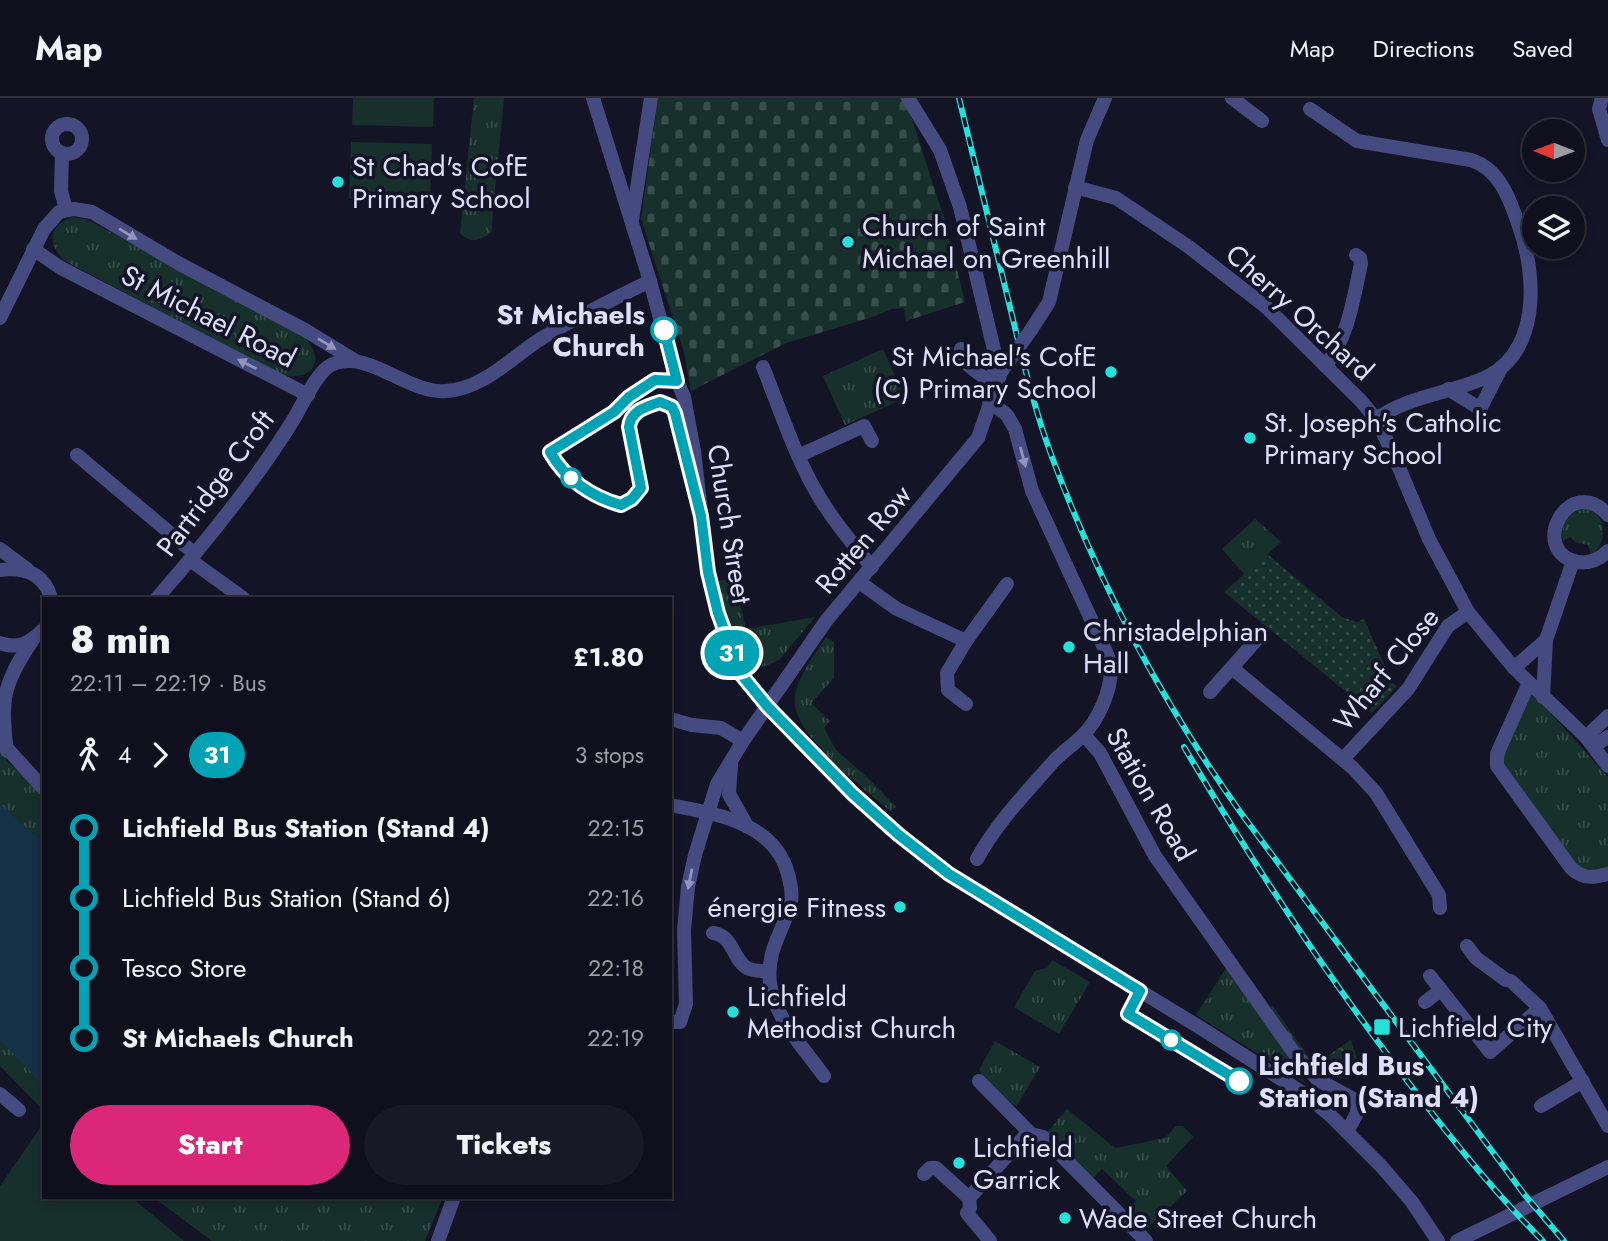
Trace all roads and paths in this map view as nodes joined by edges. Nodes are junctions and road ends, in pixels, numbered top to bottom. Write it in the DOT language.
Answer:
graph roads {
  1 [pos="593,98"];
  2 [pos="651,98"];
  3 [pos="908,98"];
  4 [pos="1105,98"];
  5 [pos="1232,98"];
  6 [pos="1602,98"];
  7 [pos="1310,109"];
  8 [pos="1262,121"];
  9 [pos="1608,140"];
  10 [pos="61,153"];
  11 [pos="1075,187"];
  12 [pos="66,209"];
  13 [pos="631,221"];
  14 [pos="33,249"];
  15 [pos="1356,255"];
  16 [pos="650,281"];
  17 [pos="0,318"];
  18 [pos="961,349"];
  19 [pos="356,361"];
  20 [pos="1325,366"];
  21 [pos="763,367"];
  22 [pos="1502,368"];
  23 [pos="998,379"];
  24 [pos="1448,389"];
  25 [pos="308,395"];
  26 [pos="989,401"];
  27 [pos="1376,419"];
  28 [pos="872,441"];
  29 [pos="77,455"];
  30 [pos="798,456"];
  31 [pos="1608,515"];
  32 [pos="0,549"];
  33 [pos="1608,551"];
  34 [pos="193,557"];
  35 [pos="1573,561"];
  36 [pos="872,567"];
  37 [pos="0,570"];
  38 [pos="29,571"];
  39 [pos="859,582"];
  40 [pos="1007,584"];
  41 [pos="52,597"];
  42 [pos="158,597"];
  43 [pos="242,597"];
  44 [pos="1468,612"];
  45 [pos="42,631"];
  46 [pos="1258,638"];
  47 [pos="1546,639"];
  48 [pos="32,641"];
  49 [pos="966,641"];
  50 [pos="0,643"];
  51 [pos="1232,668"];
  52 [pos="1514,668"];
  53 [pos="1529,683"];
  54 [pos="1210,692"];
  55 [pos="1543,697"];
  56 [pos="966,704"];
  57 [pos="767,706"];
  58 [pos="1608,716"];
  59 [pos="672,720"];
  60 [pos="1084,735"];
  61 [pos="1608,737"];
  62 [pos="743,741"];
  63 [pos="1590,742"];
  64 [pos="4,746"];
  65 [pos="733,757"];
  66 [pos="1343,759"];
  67 [pos="1608,766"];
  68 [pos="42,787"];
  69 [pos="672,805"];
  70 [pos="707,813"];
  71 [pos="747,826"];
  72 [pos="977,859"];
  73 [pos="1608,874"];
  74 [pos="1443,897"];
  75 [pos="713,933"];
  76 [pos="1468,946"];
  77 [pos="769,972"];
  78 [pos="1430,976"];
  79 [pos="1441,990"];
  80 [pos="1425,1002"];
  81 [pos="1540,1008"];
  82 [pos="672,1023"];
  83 [pos="824,1076"];
  84 [pos="1583,1081"];
  85 [pos="979,1082"];
  86 [pos="0,1094"];
  87 [pos="1541,1106"];
  88 [pos="19,1110"];
  89 [pos="1608,1126"];
  90 [pos="1347,1132"];
  91 [pos="1031,1134"];
  92 [pos="1608,1167"];
  93 [pos="924,1174"];
  94 [pos="969,1198"];
  95 [pos="453,1199"];
  96 [pos="438,1241"];
  97 [pos="990,1241"];
  98 [pos="1146,1241"];
  99 [pos="1438,1241"];
  100 [pos="1457,1241"];
  1 -- 13 [label="street, Church Street"];
  2 -- 13 [label="street"];
  3 -- 23 [label="street"];
  4 -- 11 [label="street"];
  5 -- 8 [label="street"];
  6 -- 9 [label="street"];
  7 -- 22 [label="street"];
  10 -- 12 [label="street"];
  11 -- 20 [label="street, Cherry Orchard"];
  11 -- 23 [label="street, bridge"];
  12 -- 14 [label="street"];
  12 -- 19 [label="street, St Michael Road, one-way"];
  13 -- 16 [label="street, Church Street"];
  14 -- 17 [label="street"];
  25 -- 14 [label="street, St Michael Road, one-way"];
  15 -- 20 [label="street"];
  16 -- 19 [label="street, St Michael Road"];
  16 -- 57 [label="street, Church Street"];
  18 -- 23 [label="street"];
  19 -- 25 [label="street, St Michael Road"];
  20 -- 27 [label="street, Cherry Orchard"];
  21 -- 30 [label="street"];
  22 -- 24 [label="street"];
  22 -- 24 [label="street"];
  23 -- 26 [label="street, Rotten Row"];
  24 -- 27 [label="street"];
  25 -- 34 [label="street, Partridge Croft"];
  26 -- 36 [label="street, Rotten Row"];
  26 -- 60 [label="street, Station Road, one-way"];
  27 -- 44 [label="street, Cherry Orchard"];
  28 -- 30 [label="street"];
  29 -- 34 [label="street"];
  30 -- 36 [label="street"];
  31 -- 35 [label="street"];
  32 -- 38 [label="street"];
  33 -- 35 [label="street"];
  34 -- 42 [label="street, Partridge Croft"];
  34 -- 43 [label="street"];
  35 -- 47 [label="street"];
  36 -- 39 [label="street, Rotten Row"];
  37 -- 38 [label="street"];
  38 -- 41 [label="street"];
  39 -- 49 [label="street"];
  39 -- 57 [label="street, Rotten Row"];
  40 -- 49 [label="street"];
  44 -- 52 [label="street, Cherry Orchard"];
  44 -- 66 [label="street, Wharf Close"];
  45 -- 48 [label="street"];
  46 -- 51 [label="street"];
  47 -- 52 [label="street"];
  47 -- 55 [label="street"];
  48 -- 50 [label="street"];
  48 -- 64 [label="street"];
  49 -- 56 [label="street"];
  51 -- 54 [label="street"];
  51 -- 66 [label="street"];
  52 -- 53 [label="street, Cherry Orchard"];
  53 -- 55 [label="street, Cherry Orchard"];
  53 -- 73 [label="street"];
  55 -- 63 [label="street, Cherry Orchard"];
  57 -- 62 [label="street, Rotten Row"];
  57 -- 90 [label="street, Church Street"];
  58 -- 63 [label="street"];
  59 -- 62 [label="street"];
  60 -- 72 [label="street"];
  60 -- 90 [label="street, Station Road"];
  61 -- 63 [label="street"];
  62 -- 65 [label="street, Rotten Row"];
  63 -- 67 [label="street, Cherry Orchard"];
  64 -- 68 [label="street"];
  65 -- 70 [label="street, Rotten Row"];
  65 -- 71 [label="street"];
  66 -- 74 [label="street"];
  69 -- 70 [label="street"];
  70 -- 71 [label="street"];
  70 -- 82 [label="street, Rotten Row, one-way"];
  71 -- 77 [label="street"];
  75 -- 77 [label="street"];
  76 -- 81 [label="street"];
  77 -- 83 [label="street"];
  78 -- 79 [label="street"];
  79 -- 80 [label="street"];
  79 -- 81 [label="street"];
  81 -- 84 [label="street"];
  84 -- 87 [label="street"];
  84 -- 89 [label="street"];
  85 -- 91 [label="street"];
  86 -- 88 [label="street"];
  90 -- 99 [label="street, Church Street"];
  91 -- 94 [label="street"];
  91 -- 98 [label="street"];
  92 -- 100 [label="street"];
  93 -- 94 [label="street"];
  94 -- 97 [label="street"];
  95 -- 96 [label="street"];
}
